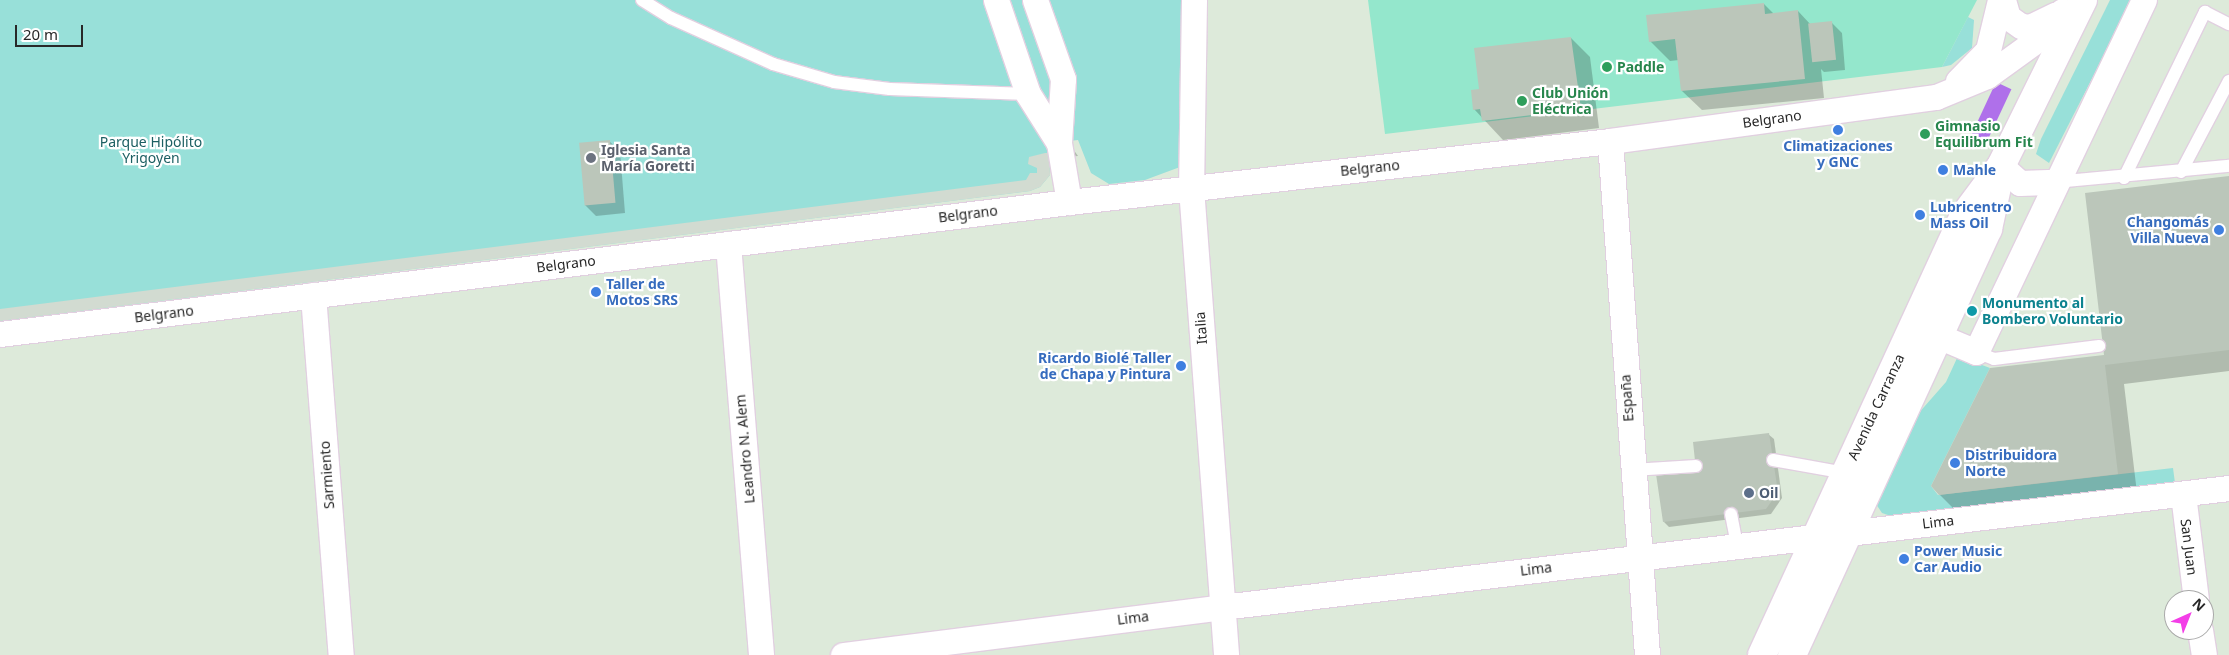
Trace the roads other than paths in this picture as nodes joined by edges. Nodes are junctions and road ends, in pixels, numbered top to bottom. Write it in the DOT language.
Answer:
graph roads {
  1 [pos="642,0"];
  2 [pos="996,0"];
  3 [pos="1035,0"];
  4 [pos="1194,0"];
  5 [pos="2001,0"];
  6 [pos="2144,0"];
  7 [pos="2073,4"];
  8 [pos="2229,24"];
  9 [pos="2229,81"];
  10 [pos="1028,94"];
  11 [pos="1936,97"];
  12 [pos="1610,141"];
  13 [pos="1059,143"];
  14 [pos="2001,166"];
  15 [pos="2229,166"];
  16 [pos="2182,172"];
  17 [pos="2124,178"];
  18 [pos="2055,182"];
  19 [pos="1191,188"];
  20 [pos="1069,202"];
  21 [pos="728,244"];
  22 [pos="313,295"];
  23 [pos="0,334"];
  24 [pos="1938,336"];
  25 [pos="2099,346"];
  26 [pos="1976,352"];
  27 [pos="1773,460"];
  28 [pos="1696,466"];
  29 [pos="1632,470"];
  30 [pos="1845,473"];
  31 [pos="2229,488"];
  32 [pos="2182,494"];
  33 [pos="1731,514"];
  34 [pos="1849,532"];
  35 [pos="1816,536"];
  36 [pos="1737,546"];
  37 [pos="1638,557"];
  38 [pos="2195,590"];
  39 [pos="1222,606"];
  40 [pos="2202,640"];
  41 [pos="341,655"];
  42 [pos="761,655"];
  43 [pos="842,655"];
  44 [pos="1226,655"];
  45 [pos="1647,655"];
  46 [pos="1762,655"];
  47 [pos="1792,655"];
  48 [pos="2204,655"];
  1 -- 10 [label="lane"];
  2 -- 10 [label="street"];
  3 -- 13 [label="street"];
  4 -- 19 [label="street, Italia"];
  5 -- 7 [label="street"];
  5 -- 11 [label="street"];
  6 -- 18 [label="street"];
  7 -- 11 [label="street"];
  7 -- 14 [label="main road, Avenida Carranza"];
  8 -- 17 [label="lane"];
  9 -- 16 [label="lane"];
  10 -- 13 [label="street"];
  11 -- 12 [label="street, Belgrano"];
  12 -- 19 [label="street, Belgrano"];
  12 -- 29 [label="street, España"];
  13 -- 20 [label="street"];
  14 -- 18 [label="street"];
  14 -- 24 [label="main road, Avenida Carranza"];
  14 -- 30 [label="main road, Avenida Carranza"];
  15 -- 16 [label="lane"];
  16 -- 17 [label="lane"];
  17 -- 18 [label="lane"];
  18 -- 26 [label="street"];
  19 -- 20 [label="street, Belgrano"];
  19 -- 39 [label="street, Italia"];
  20 -- 21 [label="street, Belgrano"];
  21 -- 22 [label="street, Belgrano"];
  21 -- 42 [label="street, Leandro N. Alem"];
  22 -- 23 [label="street, Belgrano"];
  22 -- 41 [label="street, Sarmiento"];
  24 -- 26 [label="street"];
  24 -- 34 [label="main road, Avenida Carranza"];
  25 -- 26 [label="lane"];
  27 -- 30 [label="lane"];
  28 -- 29 [label="lane"];
  29 -- 37 [label="street, España"];
  30 -- 35 [label="main road, Avenida Carranza"];
  31 -- 32 [label="street, Lima"];
  32 -- 34 [label="street, Lima"];
  32 -- 38 [label="street, San Juan"];
  33 -- 36 [label="lane"];
  34 -- 35 [label="street, Lima"];
  34 -- 47 [label="main road, Avenida Carranza"];
  35 -- 36 [label="street, Lima"];
  35 -- 46 [label="main road, Avenida Carranza"];
  36 -- 37 [label="street, Lima"];
  37 -- 39 [label="street, Lima"];
  37 -- 45 [label="street, España"];
  39 -- 43 [label="street, Lima"];
  39 -- 44 [label="street, Italia"];
  40 -- 48 [label="street"];
}
